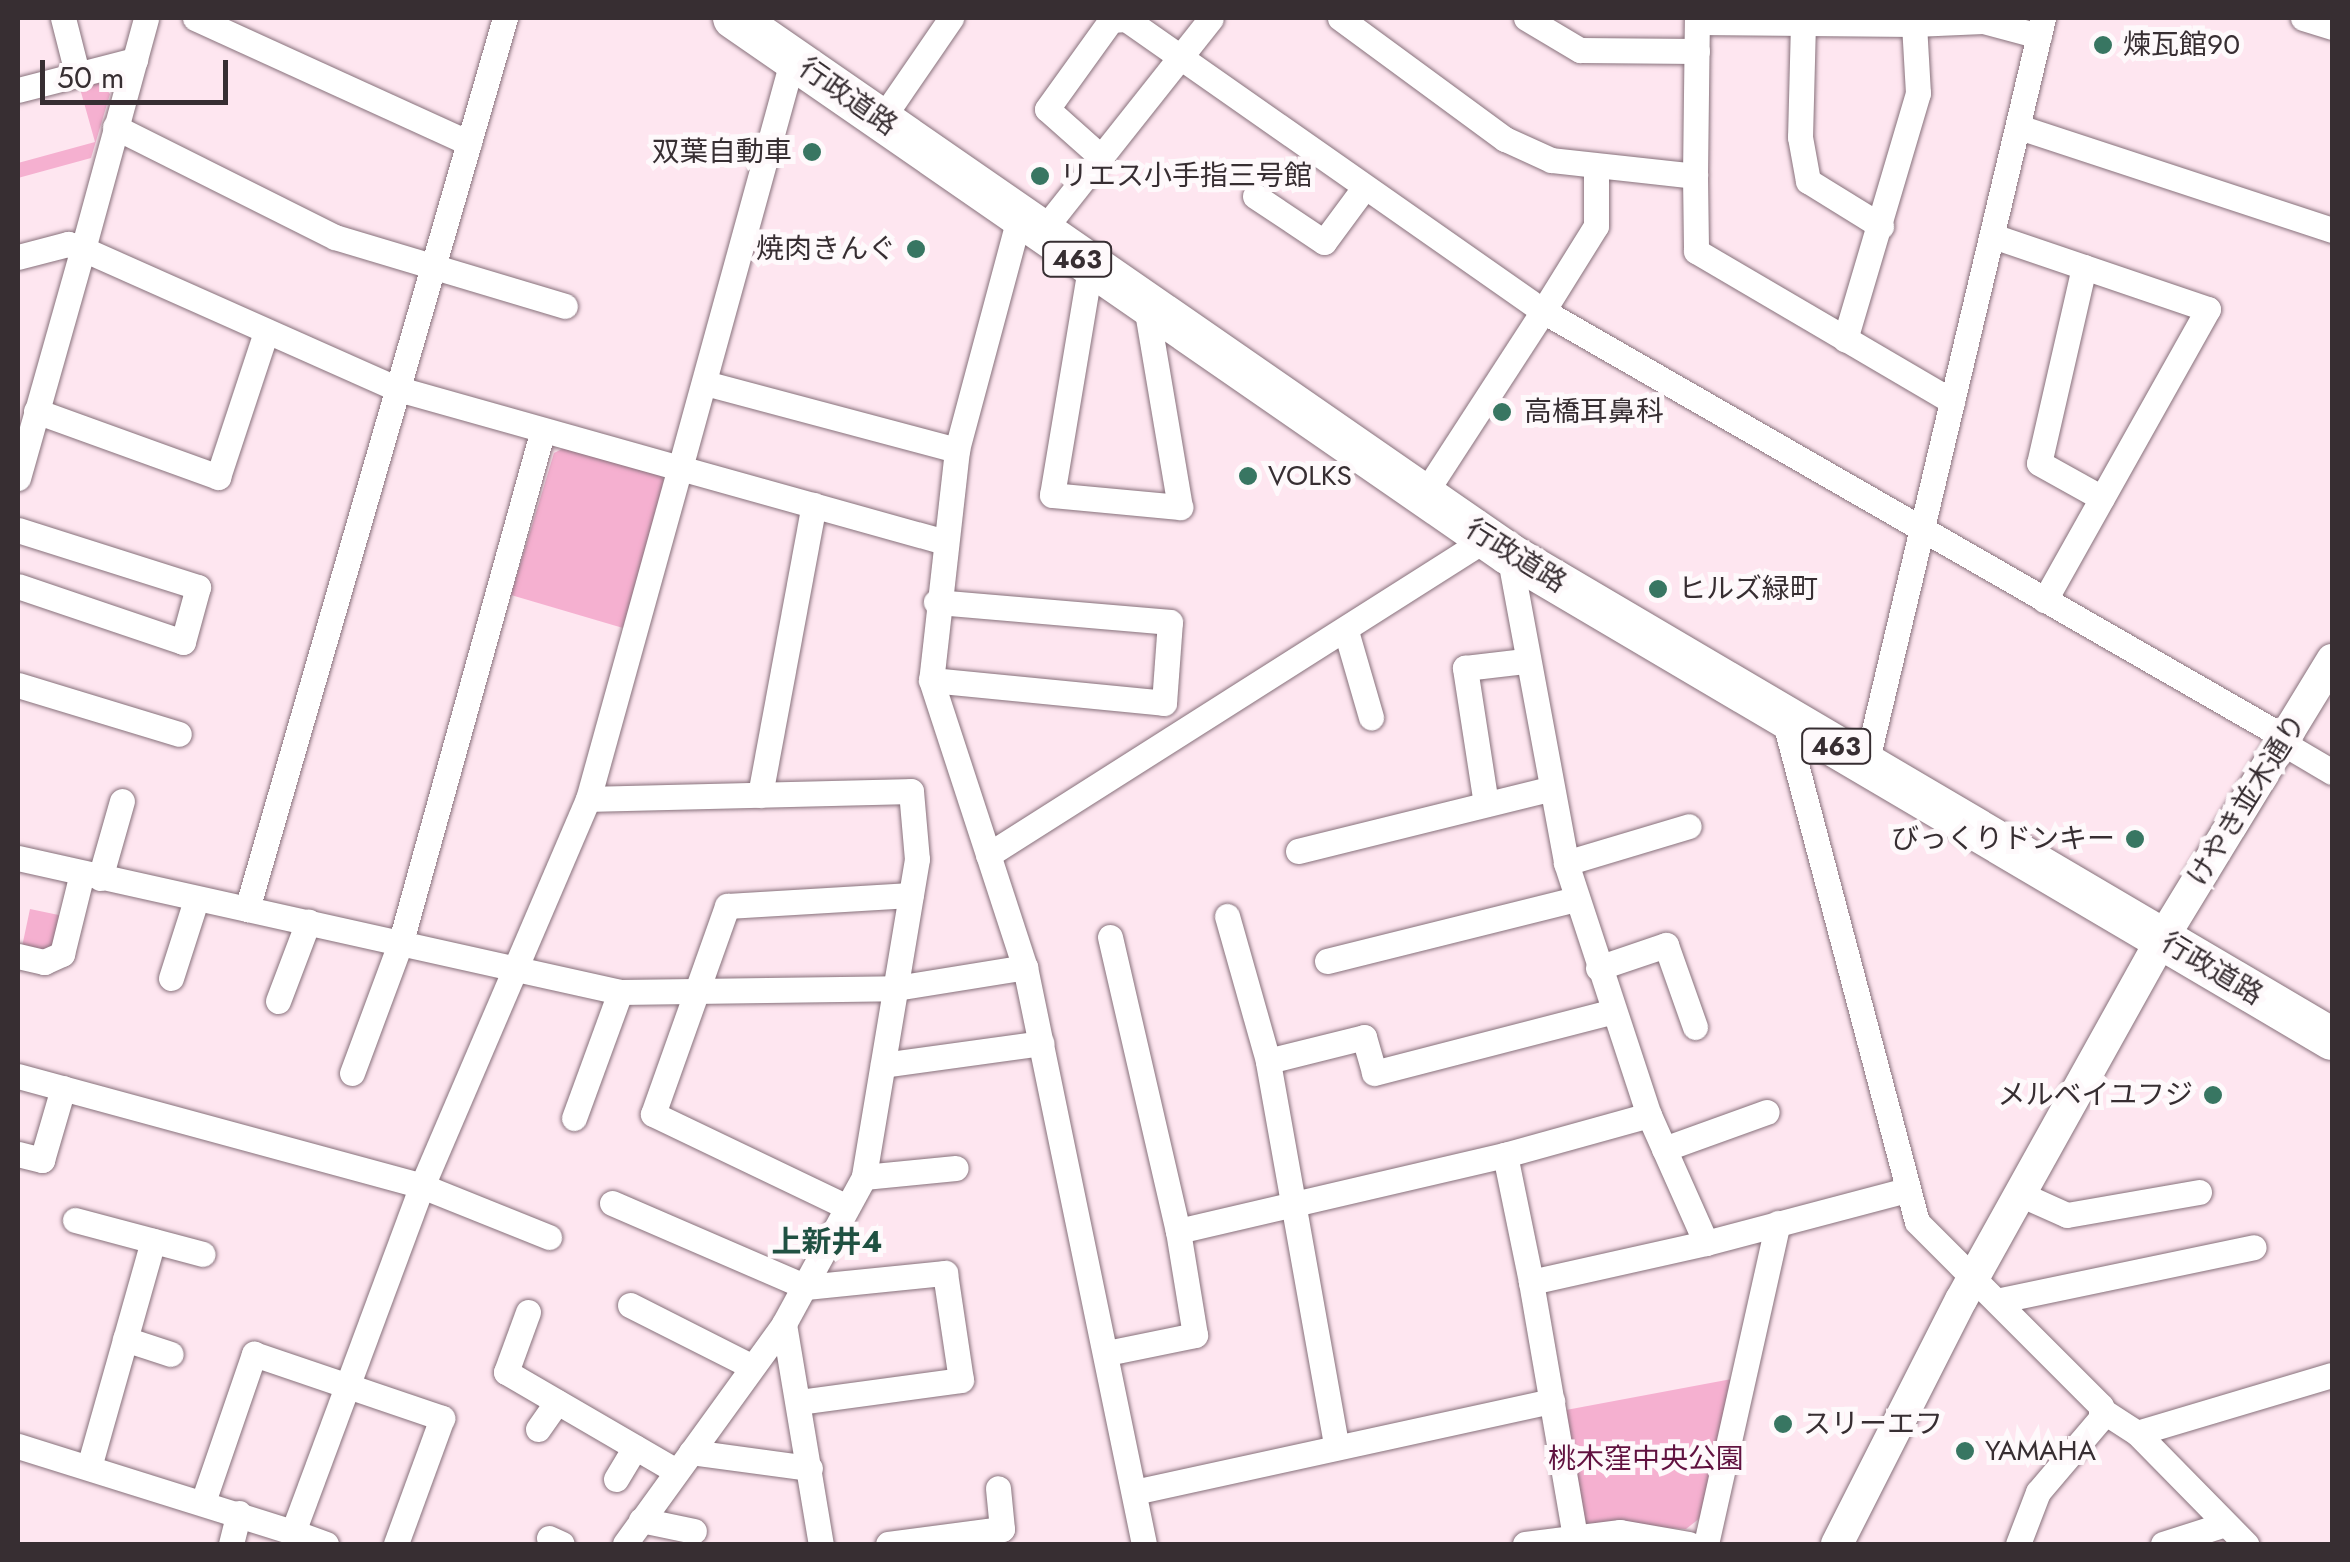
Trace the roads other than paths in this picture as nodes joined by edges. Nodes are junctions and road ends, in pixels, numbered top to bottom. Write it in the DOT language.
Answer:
graph roads {
  1 [pos="63,18"];
  2 [pos="146,18"];
  3 [pos="194,18"];
  4 [pos="506,18"];
  5 [pos="734,18"];
  6 [pos="951,18"];
  7 [pos="1211,18"];
  8 [pos="1340,18"];
  9 [pos="1526,18"];
  10 [pos="2302,18"];
  11 [pos="1697,20"];
  12 [pos="1803,24"];
  13 [pos="1914,24"];
  14 [pos="2041,26"];
  15 [pos="2332,27"];
  16 [pos="1697,51"];
  17 [pos="793,59"];
  18 [pos="1180,59"];
  19 [pos="135,60"];
  20 [pos="77,72"];
  21 [pos="18,90"];
  22 [pos="881,120"];
  23 [pos="115,127"];
  24 [pos="2019,127"];
  25 [pos="469,143"];
  26 [pos="1100,156"];
  27 [pos="1596,168"];
  28 [pos="1695,176"];
  29 [pos="1364,188"];
  30 [pos="1254,196"];
  31 [pos="1029,226"];
  32 [pos="1881,226"];
  33 [pos="2332,230"];
  34 [pos="1992,236"];
  35 [pos="83,248"];
  36 [pos="18,256"];
  37 [pos="2084,267"];
  38 [pos="1090,268"];
  39 [pos="433,270"];
  40 [pos="565,306"];
  41 [pos="1146,307"];
  42 [pos="1542,311"];
  43 [pos="266,332"];
  44 [pos="1845,339"];
  45 [pos="705,383"];
  46 [pos="395,388"];
  47 [pos="1952,401"];
  48 [pos="36,411"];
  49 [pos="542,433"];
  50 [pos="957,450"];
  51 [pos="680,468"];
  52 [pos="18,478"];
  53 [pos="1423,496"];
  54 [pos="2102,498"];
  55 [pos="814,505"];
  56 [pos="18,530"];
  57 [pos="1922,530"];
  58 [pos="941,541"];
  59 [pos="1498,546"];
  60 [pos="18,586"];
  61 [pos="2045,600"];
  62 [pos="936,602"];
  63 [pos="1346,631"];
  64 [pos="1526,660"];
  65 [pos="2332,660"];
  66 [pos="931,680"];
  67 [pos="18,685"];
  68 [pos="1164,703"];
  69 [pos="1783,715"];
  70 [pos="1370,717"];
  71 [pos="179,734"];
  72 [pos="1168,737"];
  73 [pos="2285,741"];
  74 [pos="1866,764"];
  75 [pos="2332,772"];
  76 [pos="1548,789"];
  77 [pos="760,796"];
  78 [pos="588,799"];
  79 [pos="122,801"];
  80 [pos="1486,804"];
  81 [pos="1689,826"];
  82 [pos="1298,852"];
  83 [pos="988,855"];
  84 [pos="18,858"];
  85 [pos="1566,863"];
  86 [pos="91,877"];
  87 [pos="911,895"];
  88 [pos="1576,899"];
  89 [pos="196,900"];
  90 [pos="248,908"];
  91 [pos="1227,916"];
  92 [pos="308,922"];
  93 [pos="1110,937"];
  94 [pos="2162,939"];
  95 [pos="401,941"];
  96 [pos="18,956"];
  97 [pos="1327,961"];
  98 [pos="1025,967"];
  99 [pos="1598,968"];
  100 [pos="514,970"];
  101 [pos="171,978"];
  102 [pos="896,988"];
  103 [pos="620,992"];
  104 [pos="701,995"];
  105 [pos="278,1002"];
  106 [pos="1610,1012"];
  107 [pos="1695,1027"];
  108 [pos="2332,1039"];
  109 [pos="1041,1043"];
  110 [pos="1268,1061"];
  111 [pos="883,1066"];
  112 [pos="352,1074"];
  113 [pos="18,1076"];
  114 [pos="64,1088"];
  115 [pos="1767,1112"];
  116 [pos="1649,1115"];
  117 [pos="574,1118"];
  118 [pos="1664,1149"];
  119 [pos="18,1154"];
  120 [pos="1506,1155"];
  121 [pos="956,1168"];
  122 [pos="864,1177"];
  123 [pos="422,1186"];
  124 [pos="1907,1190"];
  125 [pos="2199,1192"];
  126 [pos="2020,1194"];
  127 [pos="612,1203"];
  128 [pos="845,1206"];
  129 [pos="1293,1208"];
  130 [pos="75,1220"];
  131 [pos="1778,1223"];
  132 [pos="1178,1231"];
  133 [pos="549,1237"];
  134 [pos="153,1241"];
  135 [pos="1706,1243"];
  136 [pos="2254,1247"];
  137 [pos="202,1254"];
  138 [pos="1975,1274"];
  139 [pos="1530,1282"];
  140 [pos="806,1287"];
  141 [pos="2001,1300"];
  142 [pos="630,1305"];
  143 [pos="528,1312"];
  144 [pos="784,1324"];
  145 [pos="125,1339"];
  146 [pos="1107,1353"];
  147 [pos="171,1354"];
  148 [pos="750,1366"];
  149 [pos="2332,1375"];
  150 [pos="349,1386"];
  151 [pos="1552,1401"];
  152 [pos="557,1402"];
  153 [pos="799,1402"];
  154 [pos="2102,1411"];
  155 [pos="538,1429"];
  156 [pos="2137,1433"];
  157 [pos="1336,1444"];
  158 [pos="635,1447"];
  159 [pos="19,1454"];
  160 [pos="684,1461"];
  161 [pos="89,1467"];
  162 [pos="810,1468"];
  163 [pos="616,1479"];
  164 [pos="998,1488"];
  165 [pos="1134,1492"];
  166 [pos="203,1502"];
  167 [pos="238,1512"];
  168 [pos="642,1520"];
  169 [pos="2226,1524"];
  170 [pos="694,1531"];
  171 [pos="293,1532"];
  172 [pos="1575,1536"];
  173 [pos="2028,1542"];
  174 [pos="232,1544"];
  175 [pos="326,1544"];
  176 [pos="396,1544"];
  177 [pos="625,1544"];
  178 [pos="821,1544"];
  179 [pos="888,1544"];
  180 [pos="1144,1544"];
  181 [pos="1525,1544"];
  182 [pos="1688,1544"];
  183 [pos="1706,1544"];
  184 [pos="1837,1544"];
  185 [pos="2163,1544"];
  186 [pos="2246,1544"];
  1 -- 20 [label="street"];
  2 -- 19 [label="street"];
  3 -- 25 [label="street"];
  4 -- 25 [label="street"];
  5 -- 17 [label="highway, 行政道路 / 463"];
  6 -- 22 [label="street"];
  7 -- 18 [label="street"];
  8 -- 27 [label="street"];
  9 -- 16 [label="street"];
  10 -- 15 [label="street"];
  11 -- 12 [label="street"];
  11 -- 16 [label="street"];
  12 -- 13 [label="street"];
  12 -- 32 [label="street"];
  13 -- 14 [label="street"];
  13 -- 32 [label="street"];
  14 -- 24 [label="street"];
  16 -- 28 [label="street"];
  17 -- 22 [label="highway, 行政道路 / 463"];
  17 -- 45 [label="street"];
  18 -- 26 [label="street"];
  18 -- 26 [label="street"];
  18 -- 29 [label="street"];
  19 -- 20 [label="street"];
  19 -- 23 [label="street"];
  20 -- 21 [label="street"];
  22 -- 31 [label="highway, 行政道路 / 463"];
  23 -- 35 [label="street"];
  23 -- 39 [label="street"];
  24 -- 33 [label="street"];
  24 -- 34 [label="street"];
  25 -- 39 [label="street"];
  26 -- 31 [label="street"];
  27 -- 28 [label="street"];
  27 -- 42 [label="street"];
  28 -- 44 [label="street"];
  29 -- 30 [label="street"];
  29 -- 42 [label="street"];
  31 -- 38 [label="highway, 行政道路 / 463"];
  31 -- 50 [label="street"];
  32 -- 44 [label="street"];
  34 -- 37 [label="street"];
  34 -- 47 [label="street"];
  35 -- 36 [label="street"];
  35 -- 43 [label="street"];
  35 -- 48 [label="street"];
  37 -- 54 [label="street"];
  37 -- 54 [label="street"];
  38 -- 41 [label="highway, 行政道路 / 463"];
  38 -- 41 [label="street"];
  39 -- 40 [label="street"];
  39 -- 46 [label="street"];
  41 -- 53 [label="highway, 行政道路 / 463"];
  42 -- 53 [label="street"];
  42 -- 57 [label="street"];
  43 -- 46 [label="street"];
  43 -- 48 [label="street"];
  44 -- 47 [label="street"];
  45 -- 50 [label="street"];
  45 -- 51 [label="street"];
  46 -- 49 [label="street"];
  46 -- 90 [label="street"];
  47 -- 57 [label="street"];
  48 -- 52 [label="street"];
  49 -- 51 [label="street"];
  49 -- 95 [label="street"];
  50 -- 58 [label="street"];
  51 -- 55 [label="street"];
  51 -- 78 [label="street"];
  53 -- 59 [label="highway, 行政道路 / 463"];
  54 -- 61 [label="street"];
  55 -- 58 [label="street"];
  55 -- 77 [label="street"];
  56 -- 60 [label="street"];
  57 -- 61 [label="street"];
  57 -- 74 [label="street"];
  58 -- 62 [label="street"];
  59 -- 63 [label="street"];
  59 -- 64 [label="street"];
  59 -- 69 [label="highway, 行政道路 / 463"];
  61 -- 73 [label="street"];
  62 -- 66 [label="street"];
  62 -- 68 [label="street"];
  63 -- 70 [label="street"];
  63 -- 72 [label="street"];
  64 -- 76 [label="street"];
  64 -- 80 [label="street"];
  65 -- 73 [label="street, けやき並木通り"];
  66 -- 68 [label="street"];
  66 -- 83 [label="street"];
  67 -- 71 [label="street"];
  68 -- 72 [label="street"];
  69 -- 74 [label="highway, 行政道路 / 463"];
  69 -- 124 [label="street"];
  72 -- 83 [label="street"];
  73 -- 75 [label="street"];
  73 -- 94 [label="street, けやき並木通り"];
  74 -- 94 [label="highway, 行政道路 / 463"];
  76 -- 80 [label="street"];
  76 -- 85 [label="street"];
  77 -- 78 [label="street"];
  77 -- 87 [label="street"];
  78 -- 100 [label="street"];
  79 -- 86 [label="street"];
  80 -- 82 [label="street"];
  81 -- 85 [label="street"];
  83 -- 98 [label="street"];
  84 -- 86 [label="street"];
  85 -- 88 [label="street"];
  86 -- 89 [label="street"];
  86 -- 96 [label="street"];
  87 -- 102 [label="street"];
  87 -- 104 [label="street"];
  88 -- 97 [label="street"];
  88 -- 99 [label="street"];
  89 -- 90 [label="street"];
  89 -- 101 [label="street"];
  90 -- 92 [label="street"];
  91 -- 110 [label="street"];
  92 -- 95 [label="street"];
  92 -- 105 [label="street"];
  93 -- 132 [label="street"];
  94 -- 108 [label="highway, 行政道路 / 463"];
  94 -- 126 [label="street, けやき並木通り"];
  95 -- 100 [label="street"];
  95 -- 112 [label="street"];
  98 -- 102 [label="street"];
  98 -- 109 [label="street"];
  99 -- 106 [label="street"];
  99 -- 107 [label="street"];
  100 -- 103 [label="street"];
  100 -- 123 [label="street"];
  102 -- 104 [label="street"];
  102 -- 111 [label="street"];
  103 -- 104 [label="street"];
  103 -- 117 [label="street"];
  104 -- 128 [label="street"];
  106 -- 110 [label="street"];
  106 -- 116 [label="street"];
  109 -- 111 [label="street"];
  109 -- 146 [label="street"];
  110 -- 129 [label="street"];
  111 -- 122 [label="street"];
  113 -- 114 [label="street"];
  114 -- 119 [label="street"];
  114 -- 123 [label="street"];
  115 -- 118 [label="street"];
  116 -- 118 [label="street"];
  116 -- 120 [label="street"];
  118 -- 135 [label="street"];
  120 -- 129 [label="street"];
  120 -- 139 [label="street"];
  121 -- 122 [label="street"];
  122 -- 128 [label="street"];
  123 -- 133 [label="street"];
  123 -- 150 [label="street"];
  124 -- 131 [label="street"];
  124 -- 138 [label="street"];
  125 -- 126 [label="street"];
  126 -- 138 [label="street, けやき並木通り"];
  127 -- 140 [label="street"];
  128 -- 140 [label="street"];
  129 -- 132 [label="street"];
  129 -- 157 [label="street"];
  130 -- 134 [label="street"];
  131 -- 135 [label="street"];
  131 -- 183 [label="street"];
  132 -- 146 [label="street"];
  134 -- 137 [label="street"];
  134 -- 145 [label="street"];
  135 -- 139 [label="street"];
  136 -- 141 [label="street"];
  138 -- 141 [label="street"];
  138 -- 184 [label="street, けやき並木通り"];
  139 -- 151 [label="street"];
  140 -- 144 [label="street"];
  140 -- 153 [label="street"];
  141 -- 154 [label="street"];
  142 -- 148 [label="street"];
  143 -- 152 [label="street"];
  144 -- 148 [label="street"];
  144 -- 153 [label="street"];
  145 -- 147 [label="street"];
  145 -- 161 [label="street"];
  146 -- 165 [label="street"];
  148 -- 160 [label="street"];
  149 -- 156 [label="street"];
  150 -- 166 [label="street"];
  150 -- 171 [label="street"];
  150 -- 176 [label="street"];
  151 -- 157 [label="street"];
  151 -- 172 [label="street"];
  152 -- 155 [label="street"];
  152 -- 158 [label="street"];
  153 -- 162 [label="street"];
  154 -- 156 [label="street"];
  154 -- 173 [label="street"];
  156 -- 169 [label="street"];
  157 -- 165 [label="street"];
  158 -- 160 [label="street"];
  158 -- 163 [label="street"];
  159 -- 161 [label="street"];
  160 -- 162 [label="street"];
  160 -- 168 [label="street"];
  161 -- 166 [label="street"];
  162 -- 178 [label="street"];
  164 -- 179 [label="street"];
  165 -- 180 [label="street"];
  166 -- 167 [label="street"];
  167 -- 171 [label="street"];
  167 -- 174 [label="street"];
  168 -- 170 [label="street"];
  168 -- 177 [label="street"];
  169 -- 185 [label="street"];
  169 -- 186 [label="street"];
  171 -- 175 [label="street"];
  172 -- 181 [label="street"];
  172 -- 182 [label="street"];
}
